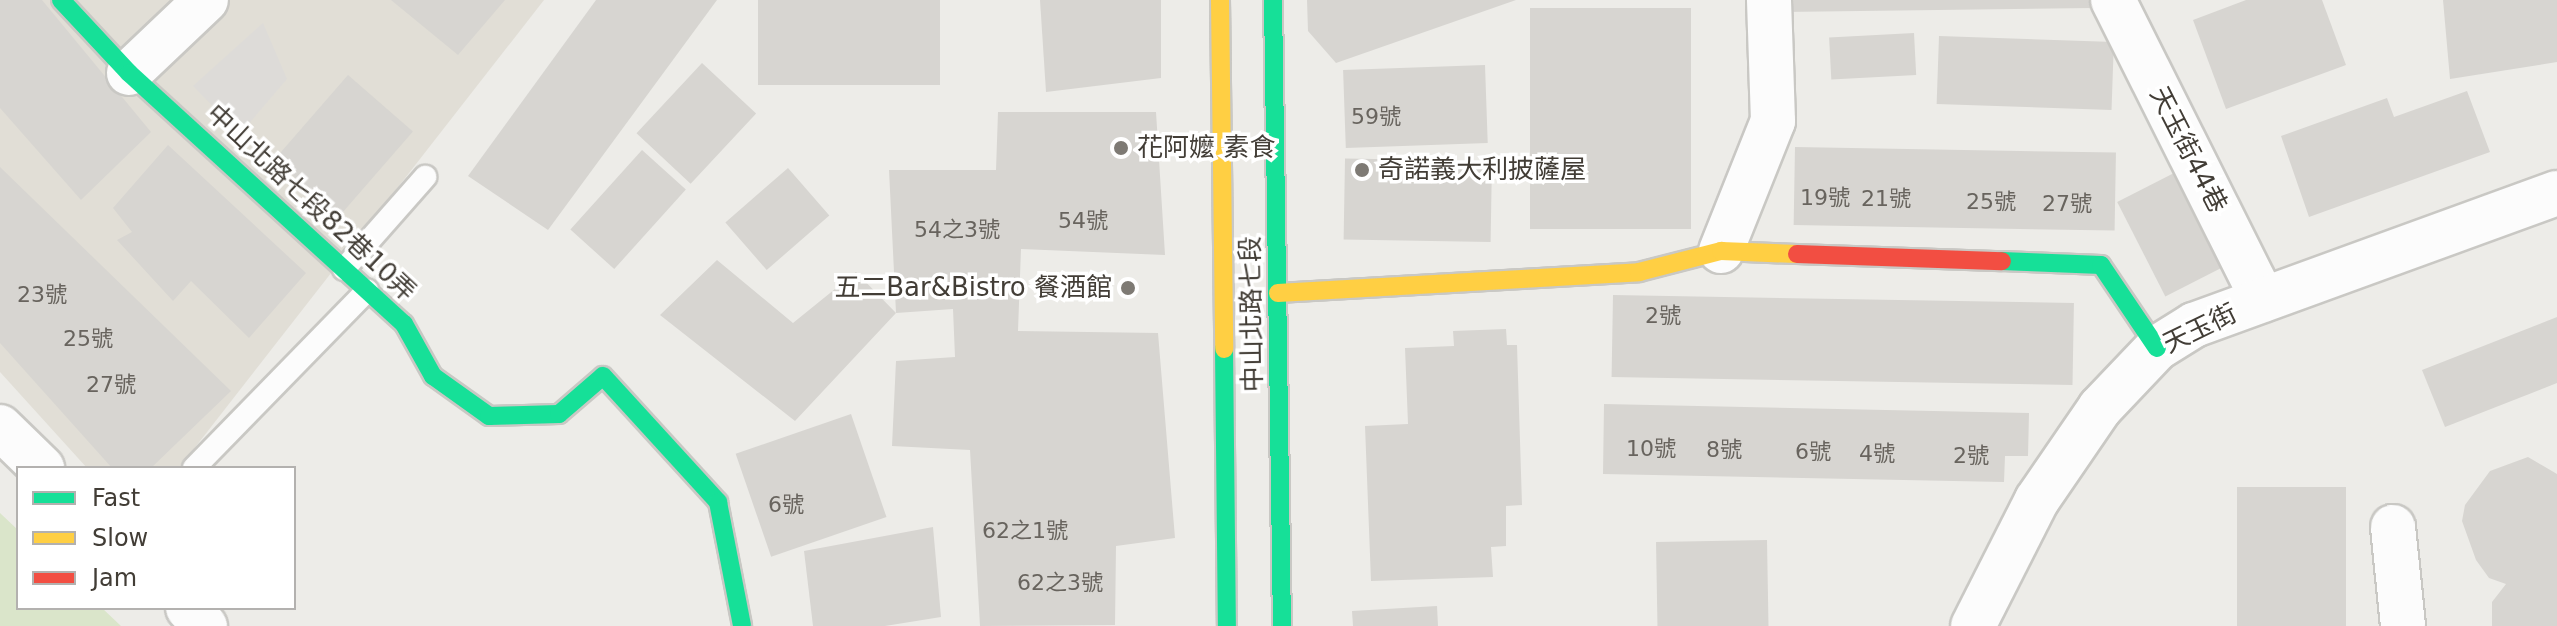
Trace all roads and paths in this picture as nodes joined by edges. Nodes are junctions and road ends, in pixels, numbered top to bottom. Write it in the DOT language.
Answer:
graph roads {
  1 [pos="61,0"];
  2 [pos="206,0"];
  3 [pos="1220,0"];
  4 [pos="1273,0"];
  5 [pos="1769,0"];
  6 [pos="2113,0"];
  7 [pos="129,73"];
  8 [pos="425,177"];
  9 [pos="2557,193"];
  10 [pos="1721,251"];
  11 [pos="344,269"];
  12 [pos="367,291"];
  13 [pos="1278,293"];
  14 [pos="2263,300"];
  15 [pos="2157,348"];
  16 [pos="0,427"];
  17 [pos="40,466"];
  18 [pos="196,466"];
  19 [pos="2393,527"];
  20 [pos="190,610"];
  21 [pos="205,626"];
  22 [pos="742,626"];
  23 [pos="1227,626"];
  24 [pos="1282,626"];
  25 [pos="1973,626"];
  26 [pos="2403,626"];
  1 -- 7 [label="street, 中山北路七段82巷10弄"];
  2 -- 7 [label="street"];
  3 -- 23 [label="street, 中山北路七段"];
  4 -- 13 [label="street, 中山北路七段"];
  5 -- 10 [label="street"];
  6 -- 14 [label="street, 天玉街44巷"];
  7 -- 11 [label="street, 中山北路七段82巷10弄"];
  8 -- 11 [label="lane"];
  9 -- 14 [label="street, 天玉街"];
  10 -- 13 [label="street"];
  10 -- 15 [label="street"];
  11 -- 12 [label="street, 中山北路七段82巷10弄"];
  12 -- 18 [label="lane"];
  12 -- 22 [label="street, 中山北路七段82巷10弄"];
  13 -- 24 [label="street, 中山北路七段"];
  14 -- 15 [label="street, 天玉街"];
  15 -- 25 [label="street, 天玉街"];
  16 -- 17 [label="street"];
  19 -- 26 [label="street"];
  20 -- 21 [label="street"];
}
